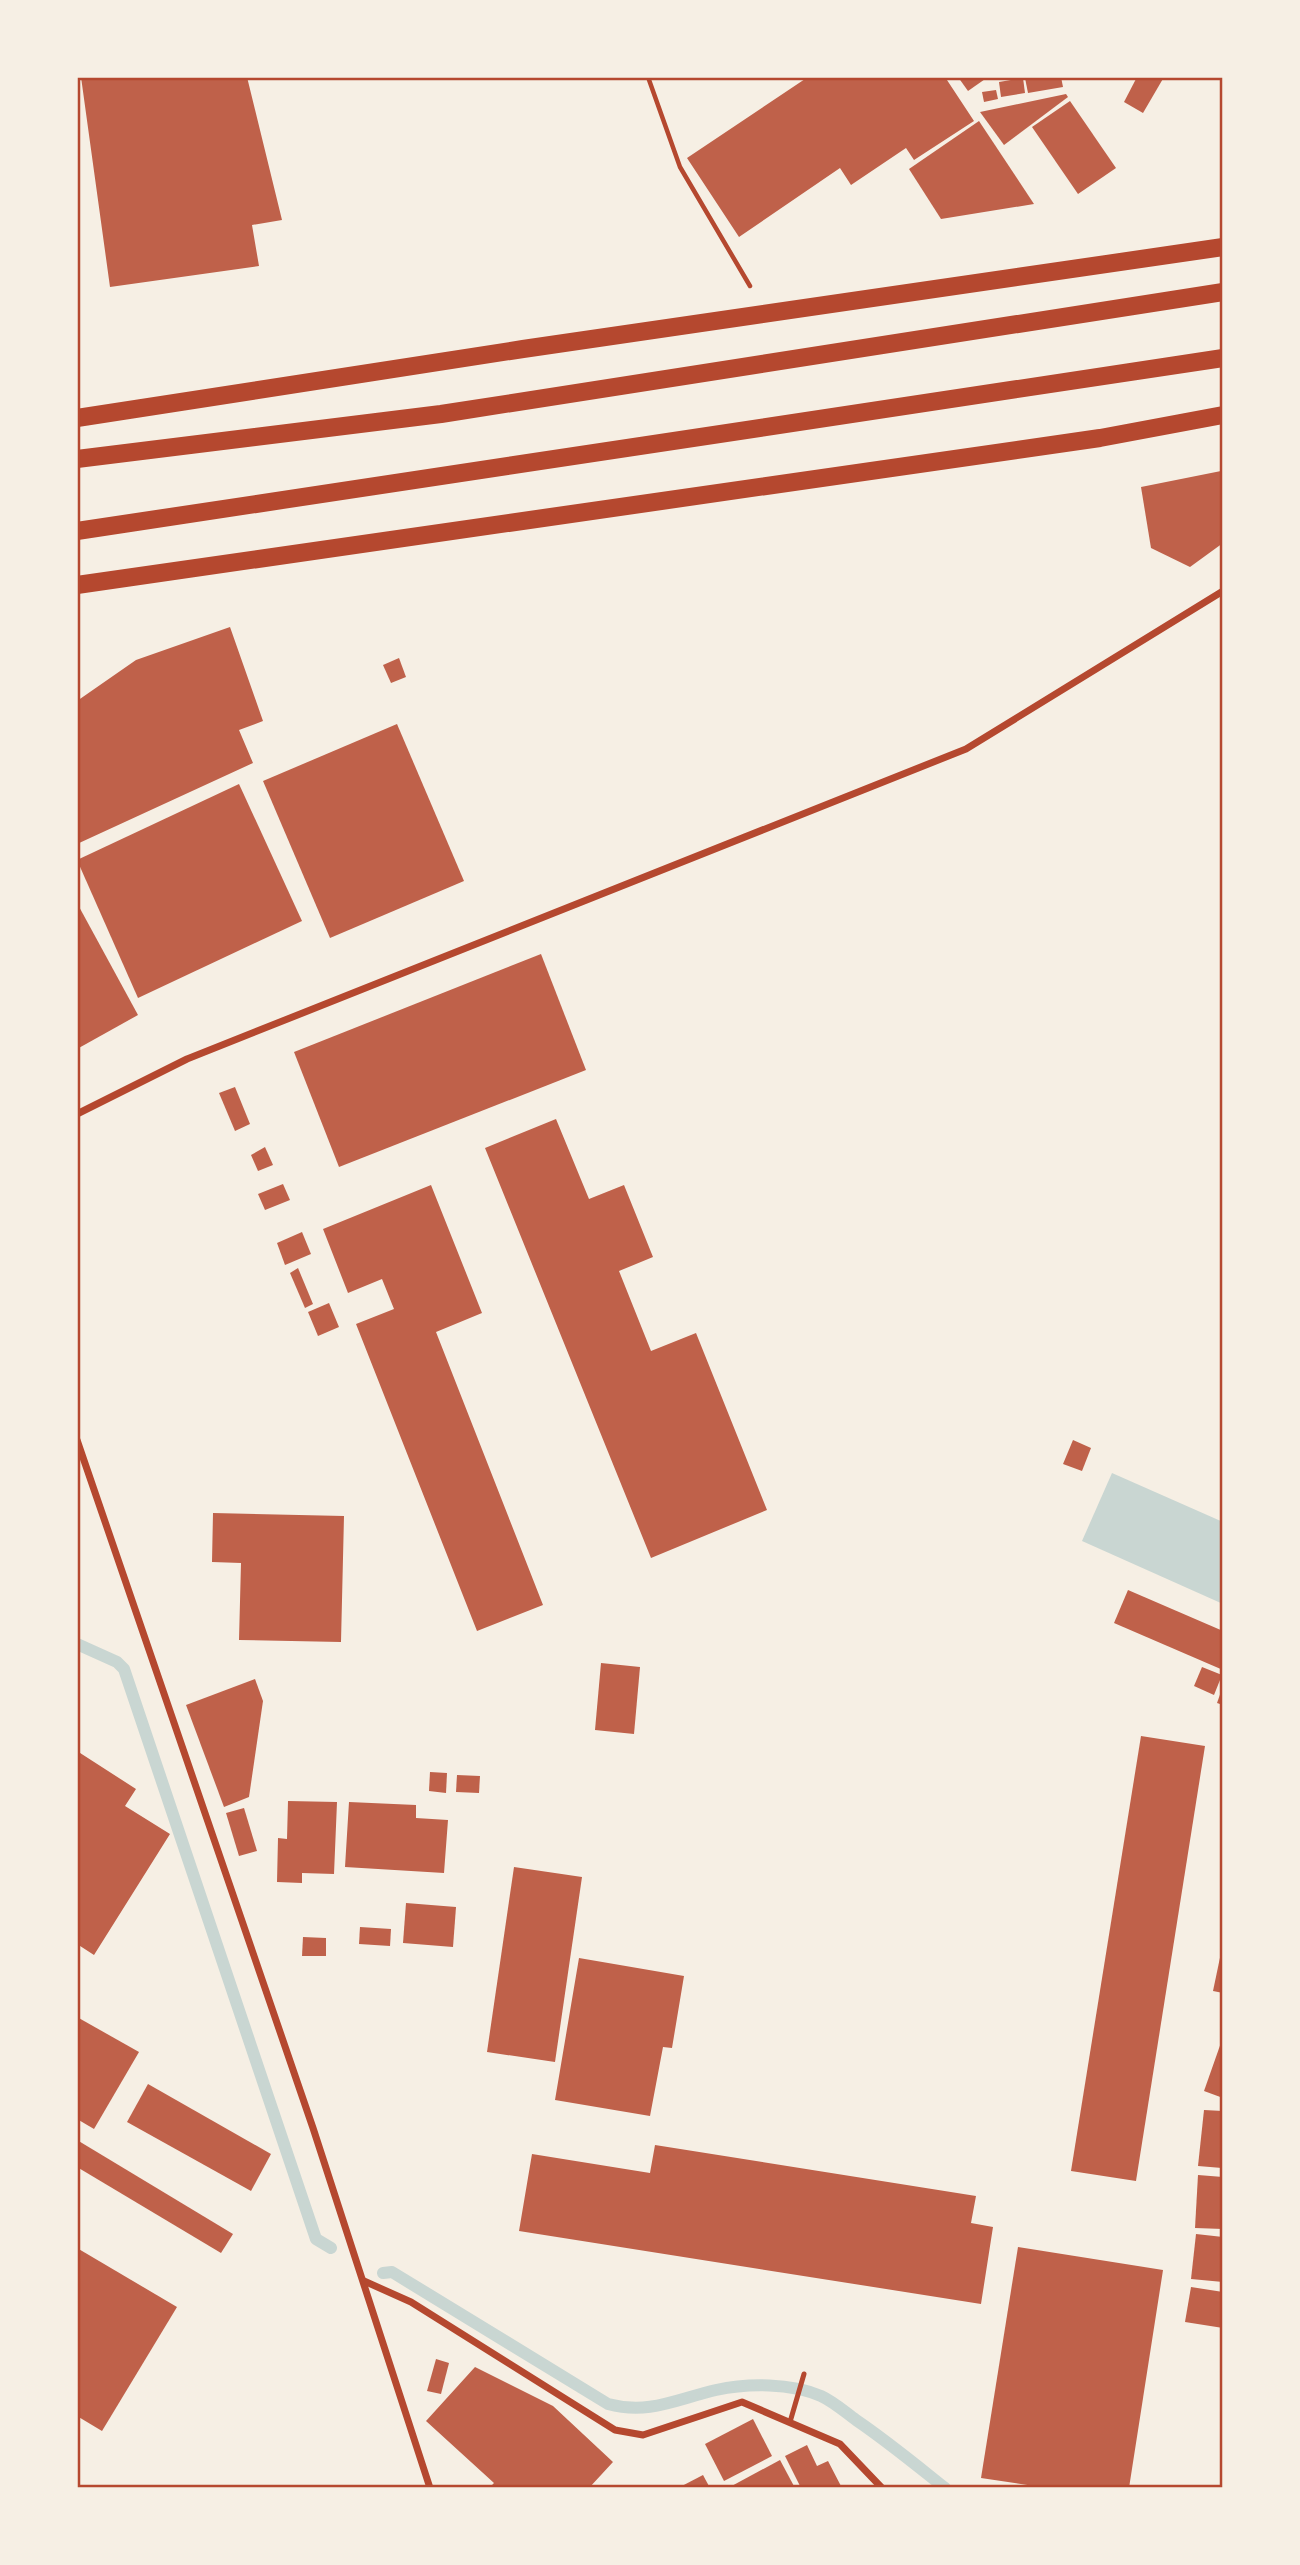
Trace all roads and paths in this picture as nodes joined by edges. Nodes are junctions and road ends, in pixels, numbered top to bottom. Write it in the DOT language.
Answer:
graph roads {
  1 [pos="648,77"];
  2 [pos="1223,247"];
  3 [pos="1223,292"];
  4 [pos="767,313"];
  5 [pos="1223,358"];
  6 [pos="1223,415"];
  7 [pos="77,418"];
  8 [pos="77,459"];
  9 [pos="77,531"];
  10 [pos="77,585"];
  11 [pos="1223,591"];
  12 [pos="77,1114"];
  13 [pos="77,1440"];
  14 [pos="364,2281"];
  15 [pos="804,2374"];
  16 [pos="790,2422"];
  17 [pos="430,2488"];
  18 [pos="882,2488"];
  1 -- 4 [label="path"];
  2 -- 4 [label="main road"];
  3 -- 8 [label="main road"];
  4 -- 7 [label="main road"];
  5 -- 9 [label="main road"];
  6 -- 10 [label="main road"];
  11 -- 12 [label="street"];
  13 -- 14 [label="street"];
  14 -- 16 [label="street"];
  14 -- 17 [label="street"];
  15 -- 16 [label="lane"];
  16 -- 18 [label="street"];
}
